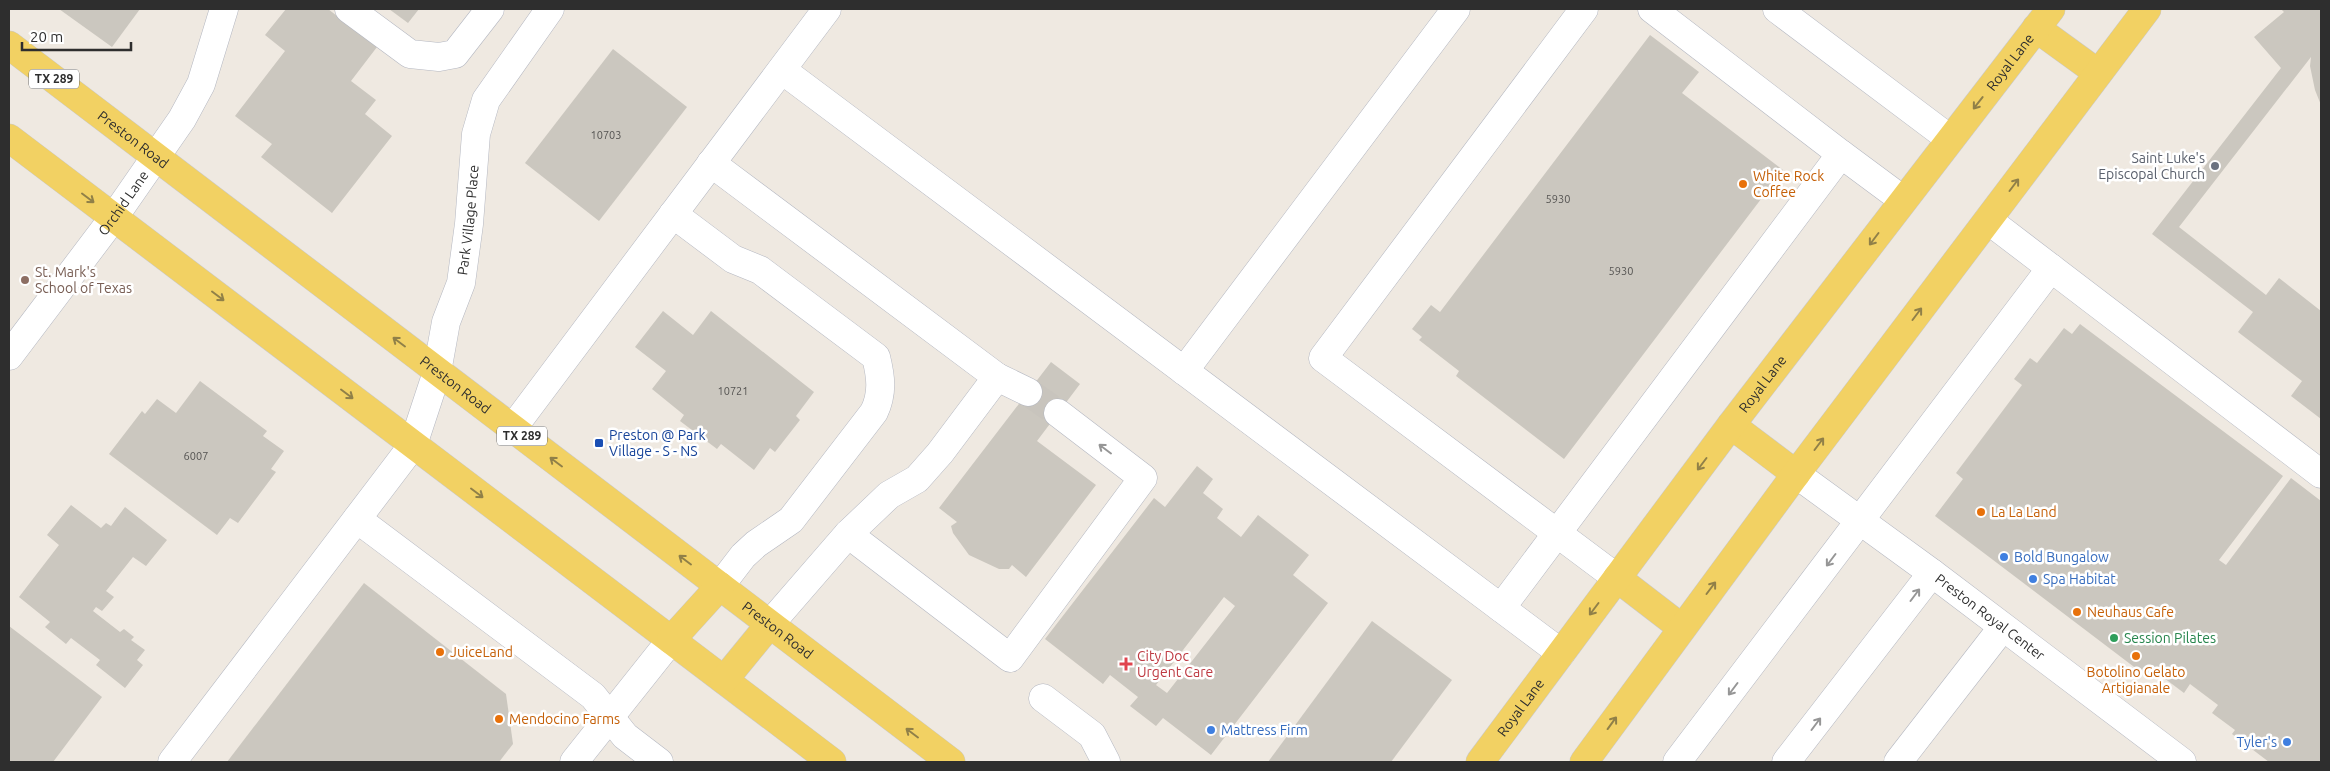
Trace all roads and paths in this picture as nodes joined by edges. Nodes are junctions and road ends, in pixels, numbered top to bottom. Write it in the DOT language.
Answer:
graph roads {
  1 [pos="224,9"];
  2 [pos="349,9"];
  3 [pos="490,9"];
  4 [pos="550,9"];
  5 [pos="827,9"];
  6 [pos="1456,9"];
  7 [pos="1584,9"];
  8 [pos="1652,9"];
  9 [pos="1777,9"];
  10 [pos="2147,9"];
  11 [pos="2044,18"];
  12 [pos="9,45"];
  13 [pos="782,70"];
  14 [pos="2098,73"];
  15 [pos="9,138"];
  16 [pos="1950,139"];
  17 [pos="1841,154"];
  18 [pos="156,156"];
  19 [pos="712,163"];
  20 [pos="1903,200"];
  21 [pos="673,214"];
  22 [pos="114,217"];
  23 [pos="1988,220"];
  24 [pos="2051,268"];
  25 [pos="9,356"];
  26 [pos="1184,371"];
  27 [pos="437,372"];
  28 [pos="997,377"];
  29 [pos="1028,392"];
  30 [pos="1058,414"];
  31 [pos="1731,425"];
  32 [pos="512,429"];
  33 [pos="413,445"];
  34 [pos="1796,474"];
  35 [pos="2321,474"];
  36 [pos="357,518"];
  37 [pos="1860,521"];
  38 [pos="1557,533"];
  39 [pos="848,534"];
  40 [pos="1932,573"];
  41 [pos="1617,578"];
  42 [pos="720,586"];
  43 [pos="1500,608"];
  44 [pos="769,625"];
  45 [pos="1682,628"];
  46 [pos="2002,628"];
  47 [pos="671,640"];
  48 [pos="1561,653"];
  49 [pos="724,680"];
  50 [pos="1043,698"];
  51 [pos="610,716"];
  52 [pos="172,762"];
  53 [pos="574,762"];
  54 [pos="659,762"];
  55 [pos="832,762"];
  56 [pos="951,762"];
  57 [pos="1106,762"];
  58 [pos="1480,762"];
  59 [pos="1584,762"];
  60 [pos="1677,762"];
  61 [pos="1786,762"];
  62 [pos="1898,762"];
  63 [pos="2182,762"];
  1 -- 18 [label="street, Orchid Lane"];
  2 -- 3 [label="street"];
  4 -- 27 [label="street, Park Village Place"];
  5 -- 13 [label="street"];
  6 -- 26 [label="street"];
  7 -- 38 [label="street"];
  8 -- 17 [label="street"];
  9 -- 16 [label="street"];
  10 -- 14 [label="main road"];
  11 -- 14 [label="main road"];
  11 -- 16 [label="main road, Royal Lane, one-way"];
  12 -- 18 [label="main road, Preston Road / TX 289"];
  13 -- 19 [label="street"];
  13 -- 26 [label="street"];
  23 -- 14 [label="main road, one-way"];
  15 -- 22 [label="main road, one-way"];
  16 -- 20 [label="main road, Royal Lane"];
  17 -- 20 [label="street"];
  17 -- 38 [label="street"];
  18 -- 22 [label="street, Orchid Lane"];
  27 -- 18 [label="main road, Preston Road / TX 289, one-way"];
  19 -- 21 [label="street"];
  19 -- 28 [label="street"];
  20 -- 31 [label="main road, Royal Lane, one-way"];
  21 -- 32 [label="street"];
  21 -- 42 [label="street"];
  22 -- 25 [label="street, Orchid Lane"];
  22 -- 33 [label="main road, one-way"];
  23 -- 24 [label="street"];
  34 -- 23 [label="main road, one-way"];
  24 -- 35 [label="street"];
  24 -- 37 [label="street"];
  26 -- 43 [label="street"];
  27 -- 32 [label="main road, Preston Road / TX 289"];
  27 -- 33 [label="street, Park Village Place"];
  28 -- 29 [label="street"];
  28 -- 39 [label="street"];
  39 -- 30 [label="street, one-way"];
  31 -- 34 [label="main road"];
  31 -- 41 [label="main road, Royal Lane, one-way"];
  42 -- 32 [label="main road, Preston Road / TX 289, one-way"];
  33 -- 36 [label="street, Park Village Place"];
  33 -- 47 [label="main road, one-way"];
  34 -- 37 [label="street, Preston Royal Center"];
  45 -- 34 [label="main road, one-way"];
  36 -- 51 [label="street"];
  36 -- 52 [label="street, Park Village Place"];
  37 -- 40 [label="street, Preston Royal Center"];
  37 -- 60 [label="street, one-way"];
  38 -- 41 [label="street"];
  38 -- 43 [label="street"];
  39 -- 44 [label="street"];
  40 -- 46 [label="street, Preston Royal Center"];
  61 -- 40 [label="street, one-way"];
  41 -- 45 [label="main road"];
  41 -- 48 [label="main road, Royal Lane, one-way"];
  42 -- 44 [label="main road, Preston Road / TX 289"];
  42 -- 47 [label="main road"];
  43 -- 48 [label="street"];
  44 -- 49 [label="main road"];
  56 -- 44 [label="main road, Preston Road / TX 289, one-way"];
  59 -- 45 [label="main road, one-way"];
  46 -- 62 [label="street"];
  46 -- 63 [label="street, Preston Royal Center"];
  47 -- 49 [label="main road"];
  47 -- 51 [label="street"];
  48 -- 58 [label="main road, Royal Lane"];
  49 -- 55 [label="main road"];
  50 -- 57 [label="street"];
  51 -- 53 [label="street"];
  51 -- 54 [label="street"];
}
